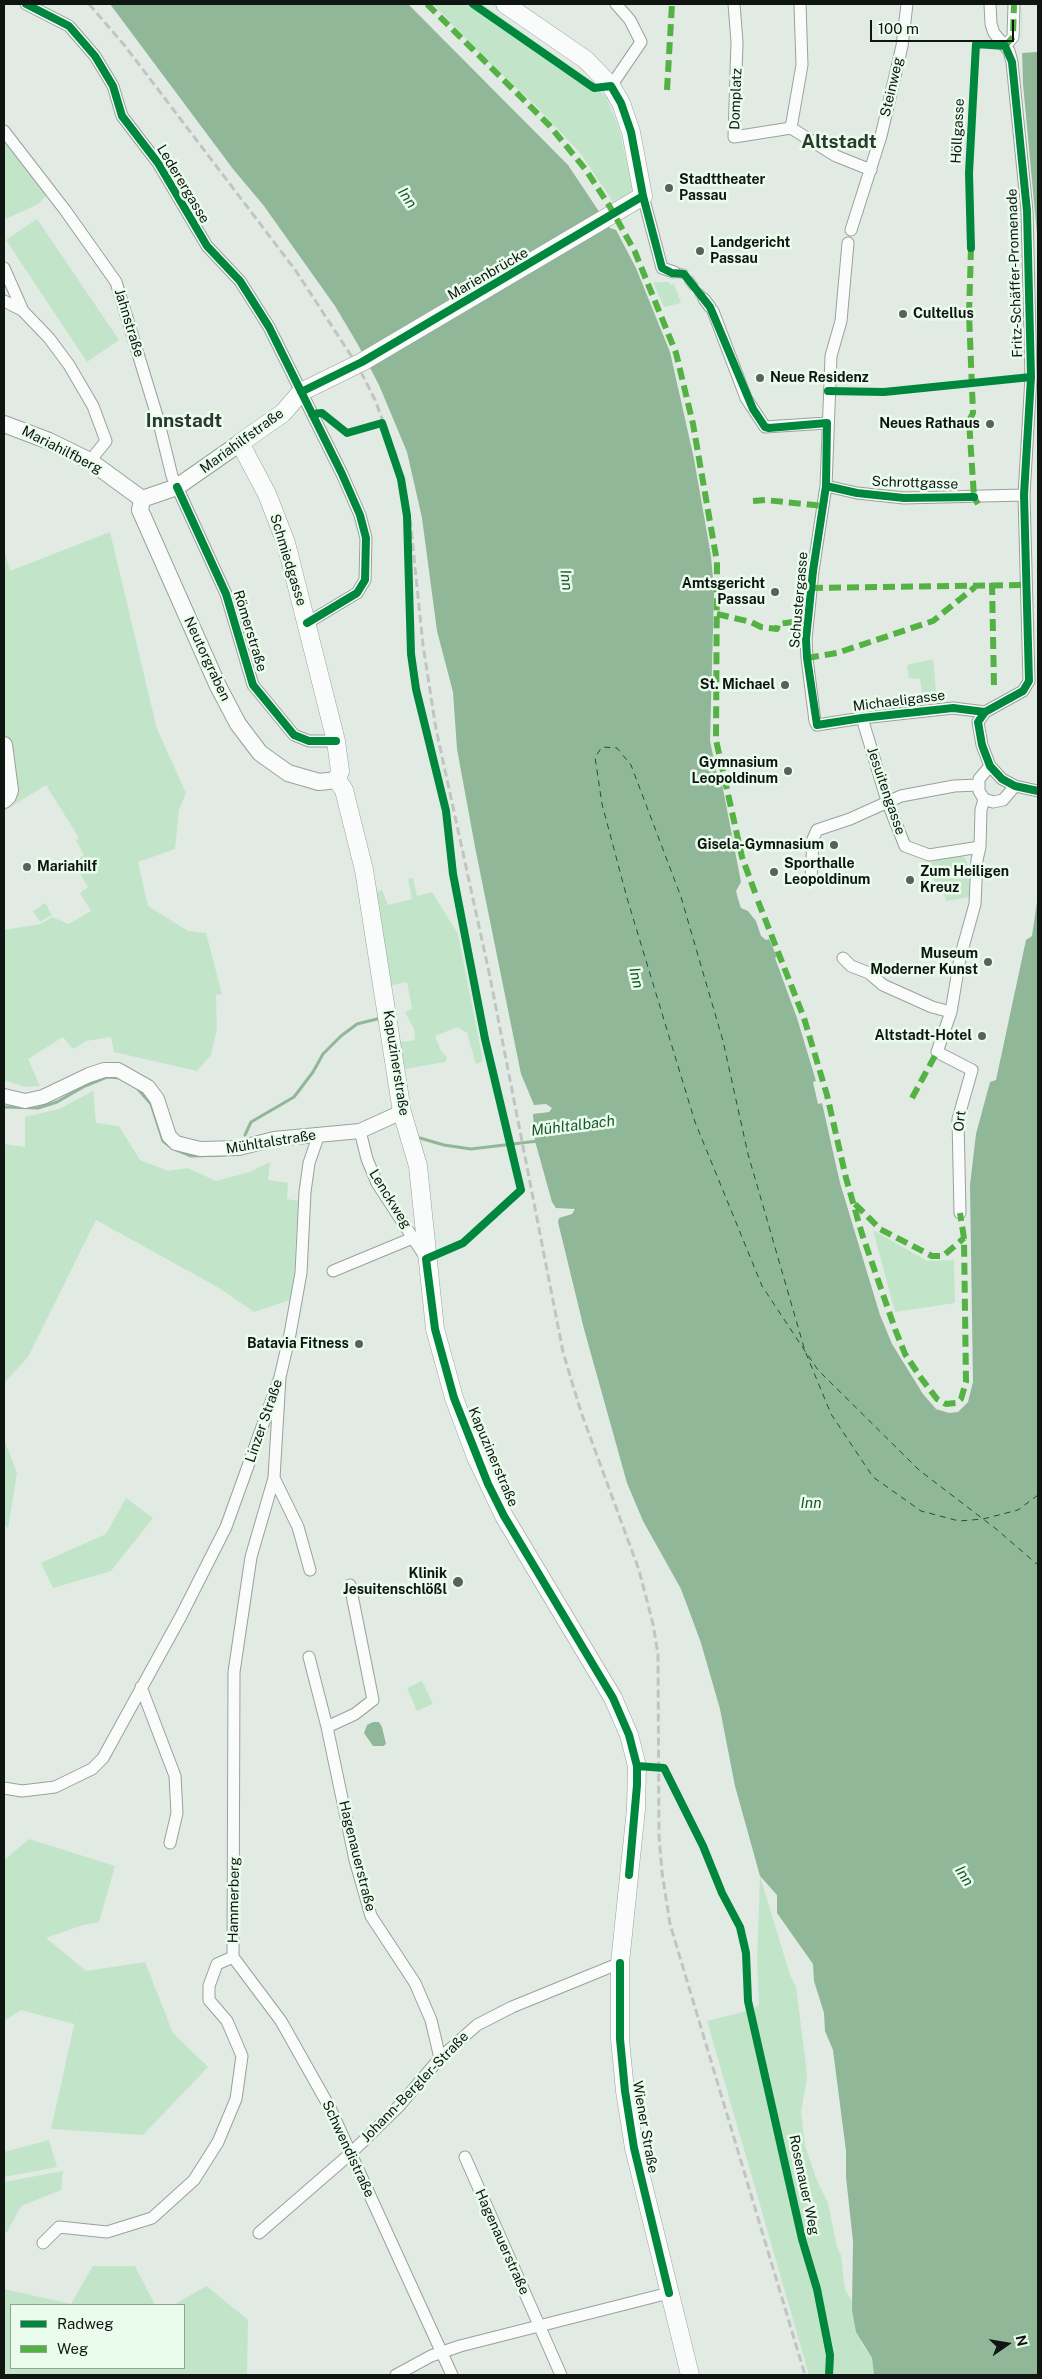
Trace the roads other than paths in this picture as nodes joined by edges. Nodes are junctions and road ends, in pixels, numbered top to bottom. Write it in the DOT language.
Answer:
graph roads {
  1 [pos="26,4"];
  2 [pos="616,4"];
  3 [pos="734,4"];
  4 [pos="800,4"];
  5 [pos="907,4"];
  6 [pos="990,4"];
  7 [pos="1014,4"];
  8 [pos="514,6"];
  9 [pos="1005,46"];
  10 [pos="611,86"];
  11 [pos="791,128"];
  12 [pos="4,131"];
  13 [pos="871,170"];
  14 [pos="643,196"];
  15 [pos="851,225"];
  16 [pos="848,243"];
  17 [pos="4,268"];
  18 [pos="674,272"];
  19 [pos="4,301"];
  20 [pos="709,306"];
  21 [pos="23,311"];
  22 [pos="362,362"];
  23 [pos="301,392"];
  24 [pos="827,423"];
  25 [pos="4,424"];
  26 [pos="240,443"];
  27 [pos="90,461"];
  28 [pos="826,486"];
  29 [pos="177,487"];
  30 [pos="1024,495"];
  31 [pos="142,500"];
  32 [pos="307,623"];
  33 [pos="985,712"];
  34 [pos="862,718"];
  35 [pos="817,725"];
  36 [pos="336,741"];
  37 [pos="4,745"];
  38 [pos="990,766"];
  39 [pos="337,780"];
  40 [pos="978,785"];
  41 [pos="1015,786"];
  42 [pos="1033,790"];
  43 [pos="984,799"];
  44 [pos="4,800"];
  45 [pos="887,801"];
  46 [pos="980,846"];
  47 [pos="812,880"];
  48 [pos="843,958"];
  49 [pos="951,1012"];
  50 [pos="4,1096"];
  51 [pos="402,1112"];
  52 [pos="360,1131"];
  53 [pos="319,1134"];
  54 [pos="960,1213"];
  55 [pos="415,1238"];
  56 [pos="426,1259"];
  57 [pos="333,1272"];
  58 [pos="280,1377"];
  59 [pos="274,1478"];
  60 [pos="310,1570"];
  61 [pos="350,1584"];
  62 [pos="309,1657"];
  63 [pos="141,1687"];
  64 [pos="613,1698"];
  65 [pos="327,1728"];
  66 [pos="4,1788"];
  67 [pos="170,1843"];
  68 [pos="233,1957"];
  69 [pos="620,1963"];
  70 [pos="440,2058"];
  71 [pos="350,2154"];
  72 [pos="465,2157"];
  73 [pos="259,2233"];
  74 [pos="43,2243"];
  75 [pos="670,2293"];
  76 [pos="540,2327"];
  77 [pos="443,2352"];
  78 [pos="396,2375"];
  79 [pos="452,2375"];
  80 [pos="561,2375"];
  81 [pos="690,2375"];
  1 -- 23 [label="street, Lederergasse"];
  2 -- 10 [label="street"];
  3 -- 11 [label="street, Domplatz"];
  4 -- 11 [label="street"];
  5 -- 13 [label="street, Steinweg"];
  6 -- 9 [label="street, Fritz-Schäffer-Promenade"];
  7 -- 9 [label="street"];
  8 -- 10 [label="main road"];
  9 -- 30 [label="street, Fritz-Schäffer-Promenade"];
  10 -- 14 [label="main road"];
  11 -- 13 [label="street"];
  12 -- 29 [label="street, Jahnstraße"];
  13 -- 15 [label="street, Steinweg"];
  14 -- 18 [label="street"];
  14 -- 22 [label="main road, Marienbrücke"];
  16 -- 24 [label="street, Schustergasse"];
  17 -- 21 [label="street"];
  19 -- 21 [label="street"];
  20 -- 24 [label="street"];
  21 -- 27 [label="street"];
  22 -- 23 [label="main road, Mariahilfstraße"];
  23 -- 26 [label="main road, Mariahilfstraße"];
  23 -- 32 [label="street, Lederergasse"];
  24 -- 28 [label="street, Schustergasse"];
  25 -- 27 [label="main road, Mariahilfberg"];
  26 -- 29 [label="main road, Mariahilfstraße"];
  26 -- 32 [label="main road, Schmiedgasse"];
  27 -- 31 [label="main road, Mariahilfberg"];
  28 -- 30 [label="street, Schrottgasse"];
  28 -- 35 [label="street, Schustergasse"];
  29 -- 31 [label="main road, Mariahilfstraße"];
  29 -- 36 [label="street, Römerstraße"];
  30 -- 33 [label="street, Fritz-Schäffer-Promenade"];
  31 -- 39 [label="main road, Neutorgraben"];
  32 -- 36 [label="main road, Schmiedgasse"];
  33 -- 34 [label="street, Michaeligasse"];
  33 -- 38 [label="street"];
  34 -- 35 [label="street, Michaeligasse"];
  34 -- 45 [label="street, Jesuitengasse"];
  36 -- 39 [label="main road, Schmiedgasse"];
  37 -- 44 [label="main road"];
  38 -- 40 [label="street"];
  38 -- 41 [label="street"];
  39 -- 51 [label="main road, Kapuzinerstraße"];
  40 -- 43 [label="street"];
  40 -- 45 [label="street"];
  41 -- 42 [label="street"];
  41 -- 43 [label="street"];
  43 -- 46 [label="street"];
  45 -- 46 [label="street, Jesuitengasse"];
  45 -- 47 [label="street"];
  46 -- 49 [label="street"];
  48 -- 49 [label="street"];
  49 -- 54 [label="street, Ort"];
  50 -- 53 [label="street, Mühltalstraße"];
  51 -- 52 [label="street, Mühltalstraße"];
  51 -- 56 [label="main road, Kapuzinerstraße"];
  52 -- 53 [label="street, Mühltalstraße"];
  52 -- 55 [label="street, Lenckweg"];
  53 -- 58 [label="street, Linzer Straße"];
  55 -- 56 [label="street, Lenckweg"];
  55 -- 57 [label="street, Lenckweg"];
  56 -- 64 [label="main road, Kapuzinerstraße"];
  58 -- 59 [label="street, Hammerberg"];
  58 -- 63 [label="street, Linzer Straße"];
  59 -- 60 [label="street, Hammerberg"];
  59 -- 68 [label="street, Hammerberg"];
  61 -- 65 [label="street"];
  62 -- 65 [label="street, Hagenauerstraße"];
  63 -- 66 [label="street, Linzer Straße"];
  63 -- 67 [label="street"];
  64 -- 69 [label="main road, Wiener Straße"];
  65 -- 70 [label="street, Hagenauerstraße"];
  68 -- 71 [label="street, Schwendistraße"];
  68 -- 74 [label="street, Hammerberg"];
  69 -- 70 [label="street, Johann-Bergler-Straße"];
  69 -- 75 [label="main road, Wiener Straße"];
  70 -- 71 [label="street, Johann-Bergler-Straße"];
  71 -- 73 [label="street, Johann-Bergler-Straße"];
  71 -- 77 [label="street, Schwendistraße"];
  72 -- 76 [label="street, Hagenauerstraße"];
  75 -- 76 [label="street"];
  75 -- 81 [label="main road, Wiener Straße"];
  76 -- 77 [label="street"];
  76 -- 80 [label="street, Hagenauerstraße"];
  77 -- 78 [label="street"];
  77 -- 79 [label="street, Schwendistraße"];
}
